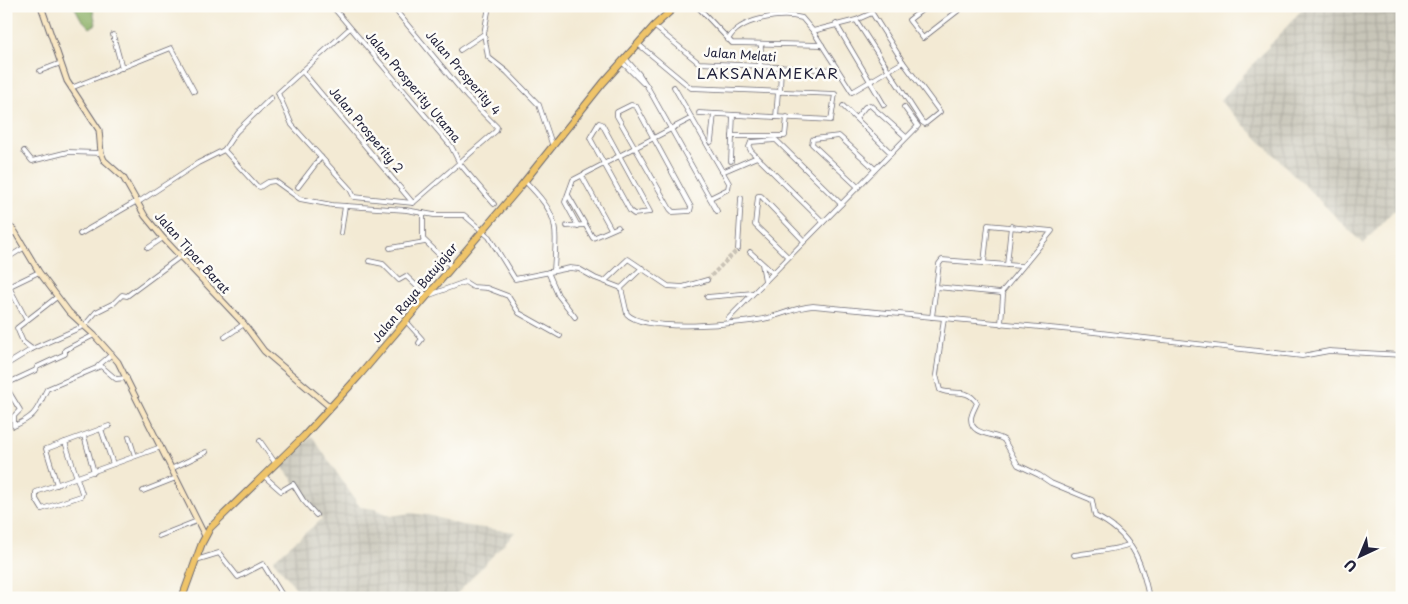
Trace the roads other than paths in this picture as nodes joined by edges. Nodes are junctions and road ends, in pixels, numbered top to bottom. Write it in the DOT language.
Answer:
graph roads {
  1 [pos="41,6"];
  2 [pos="332,6"];
  3 [pos="392,6"];
  4 [pos="489,6"];
  5 [pos="676,6"];
  6 [pos="697,6"];
  7 [pos="927,6"];
  8 [pos="964,6"];
  9 [pos="856,20"];
  10 [pos="836,24"];
  11 [pos="654,26"];
  12 [pos="350,28"];
  13 [pos="813,30"];
  14 [pos="484,34"];
  15 [pos="113,35"];
  16 [pos="728,40"];
  17 [pos="638,44"];
  18 [pos="760,45"];
  19 [pos="822,45"];
  20 [pos="460,50"];
  21 [pos="623,60"];
  22 [pos="903,62"];
  23 [pos="61,63"];
  24 [pos="760,67"];
  25 [pos="781,67"];
  26 [pos="122,68"];
  27 [pos="302,70"];
  28 [pos="837,70"];
  29 [pos="40,71"];
  30 [pos="888,71"];
  31 [pos="870,82"];
  32 [pos="674,87"];
  33 [pos="71,88"];
  34 [pos="194,91"];
  35 [pos="779,92"];
  36 [pos="271,98"];
  37 [pos="884,105"];
  38 [pos="843,106"];
  39 [pos="904,107"];
  40 [pos="699,113"];
  41 [pos="714,114"];
  42 [pos="734,115"];
  43 [pos="776,117"];
  44 [pos="787,117"];
  45 [pos="692,118"];
  46 [pos="856,118"];
  47 [pos="672,128"];
  48 [pos="732,136"];
  49 [pos="653,138"];
  50 [pos="906,138"];
  51 [pos="711,142"];
  52 [pos="553,147"];
  53 [pos="636,148"];
  54 [pos="24,150"];
  55 [pos="224,150"];
  56 [pos="101,153"];
  57 [pos="891,153"];
  58 [pos="620,156"];
  59 [pos="321,157"];
  60 [pos="757,157"];
  61 [pos="731,161"];
  62 [pos="460,164"];
  63 [pos="604,164"];
  64 [pos="875,169"];
  65 [pos="722,172"];
  66 [pos="582,176"];
  67 [pos="525,181"];
  68 [pos="298,187"];
  69 [pos="858,187"];
  70 [pos="568,194"];
  71 [pos="710,198"];
  72 [pos="741,198"];
  73 [pos="137,202"];
  74 [pos="413,202"];
  75 [pos="494,204"];
  76 [pos="841,204"];
  77 [pos="345,206"];
  78 [pos="717,211"];
  79 [pos="423,213"];
  80 [pos="822,222"];
  81 [pos="6,224"];
  82 [pos="586,225"];
  83 [pos="567,226"];
  84 [pos="578,226"];
  85 [pos="1011,226"];
  86 [pos="618,227"];
  87 [pos="611,229"];
  88 [pos="482,230"];
  89 [pos="15,232"];
  90 [pos="341,233"];
  91 [pos="80,234"];
  92 [pos="6,237"];
  93 [pos="163,238"];
  94 [pos="804,241"];
  95 [pos="425,242"];
  96 [pos="25,247"];
  97 [pos="148,248"];
  98 [pos="390,248"];
  99 [pos="738,249"];
  100 [pos="750,252"];
  101 [pos="181,256"];
  102 [pos="9,257"];
  103 [pos="788,257"];
  104 [pos="369,261"];
  105 [pos="984,263"];
  106 [pos="762,264"];
  107 [pos="1008,265"];
  108 [pos="1021,266"];
  109 [pos="452,267"];
  110 [pos="642,268"];
  111 [pos="554,270"];
  112 [pos="40,272"];
  113 [pos="548,272"];
  114 [pos="773,273"];
  115 [pos="707,280"];
  116 [pos="605,281"];
  117 [pos="765,281"];
  118 [pos="936,287"];
  119 [pos="8,288"];
  120 [pos="621,288"];
  121 [pos="753,293"];
  122 [pos="1001,293"];
  123 [pos="427,296"];
  124 [pos="57,297"];
  125 [pos="707,297"];
  126 [pos="932,316"];
  127 [pos="575,317"];
  128 [pos="944,318"];
  129 [pos="26,319"];
  130 [pos="728,319"];
  131 [pos="406,321"];
  132 [pos="244,324"];
  133 [pos="1001,324"];
  134 [pos="84,326"];
  135 [pos="94,335"];
  136 [pos="560,336"];
  137 [pos="225,337"];
  138 [pos="419,343"];
  139 [pos="32,349"];
  140 [pos="112,354"];
  141 [pos="1402,355"];
  142 [pos="6,365"];
  143 [pos="98,366"];
  144 [pos="128,378"];
  145 [pos="6,386"];
  146 [pos="330,407"];
  147 [pos="108,426"];
  148 [pos="101,429"];
  149 [pos="84,436"];
  150 [pos="129,437"];
  151 [pos="260,440"];
  152 [pos="65,442"];
  153 [pos="161,447"];
  154 [pos="206,452"];
  155 [pos="135,456"];
  156 [pos="113,464"];
  157 [pos="276,464"];
  158 [pos="171,469"];
  159 [pos="94,472"];
  160 [pos="264,476"];
  161 [pos="76,478"];
  162 [pos="176,478"];
  163 [pos="57,485"];
  164 [pos="143,491"];
  165 [pos="316,515"];
  166 [pos="197,521"];
  167 [pos="159,536"];
  168 [pos="205,536"];
  169 [pos="1130,544"];
  170 [pos="1074,555"];
  171 [pos="196,560"];
  172 [pos="182,598"];
  173 [pos="284,598"];
  174 [pos="1149,598"];
  1 -- 23 [label="street"];
  2 -- 12 [label="street, Jalan Prosperity Utama"];
  3 -- 62 [label="street, Jalan Prosperity 4"];
  4 -- 14 [label="street"];
  5 -- 11 [label="highway, Jalan Raya Batujajar"];
  6 -- 16 [label="street"];
  7 -- 8 [label="street"];
  9 -- 10 [label="street"];
  9 -- 22 [label="street"];
  9 -- 30 [label="street"];
  10 -- 13 [label="street"];
  10 -- 31 [label="street"];
  11 -- 17 [label="highway, Jalan Raya Batujajar"];
  11 -- 24 [label="street, Jalan Melati"];
  12 -- 27 [label="street"];
  12 -- 62 [label="street, Jalan Prosperity Utama"];
  13 -- 16 [label="street"];
  13 -- 19 [label="street"];
  14 -- 20 [label="street"];
  14 -- 52 [label="street"];
  15 -- 26 [label="street"];
  16 -- 18 [label="street"];
  17 -- 21 [label="highway, Jalan Raya Batujajar"];
  17 -- 35 [label="street"];
  18 -- 19 [label="street"];
  18 -- 24 [label="street"];
  19 -- 28 [label="street"];
  21 -- 47 [label="street"];
  21 -- 52 [label="highway, Jalan Raya Batujajar"];
  22 -- 30 [label="street"];
  22 -- 30 [label="street"];
  23 -- 29 [label="street"];
  23 -- 33 [label="street"];
  24 -- 25 [label="street, Jalan Melati"];
  25 -- 28 [label="street, Jalan Melati"];
  25 -- 35 [label="street"];
  26 -- 33 [label="street"];
  26 -- 34 [label="street"];
  27 -- 59 [label="street"];
  27 -- 74 [label="street, Jalan Prosperity 2"];
  28 -- 31 [label="street"];
  30 -- 31 [label="street"];
  31 -- 37 [label="street"];
  32 -- 45 [label="street"];
  33 -- 56 [label="street"];
  35 -- 43 [label="street"];
  35 -- 44 [label="street"];
  36 -- 55 [label="street"];
  38 -- 46 [label="street"];
  39 -- 50 [label="street"];
  40 -- 41 [label="street"];
  41 -- 42 [label="street"];
  41 -- 51 [label="street"];
  42 -- 43 [label="street"];
  42 -- 48 [label="street"];
  43 -- 44 [label="street"];
  44 -- 48 [label="street"];
  45 -- 47 [label="street"];
  45 -- 65 [label="street"];
  46 -- 50 [label="street"];
  46 -- 57 [label="street"];
  47 -- 49 [label="street"];
  47 -- 71 [label="street"];
  48 -- 61 [label="street"];
  49 -- 53 [label="street"];
  49 -- 53 [label="street"];
  49 -- 53 [label="street"];
  50 -- 57 [label="street"];
  52 -- 67 [label="highway, Jalan Raya Batujajar"];
  53 -- 58 [label="street"];
  54 -- 56 [label="street"];
  55 -- 73 [label="street"];
  55 -- 77 [label="street"];
  56 -- 73 [label="street, Jalan Tipar Barat"];
  57 -- 64 [label="street"];
  58 -- 63 [label="street"];
  58 -- 63 [label="street"];
  58 -- 63 [label="street"];
  59 -- 68 [label="street"];
  59 -- 74 [label="street"];
  60 -- 65 [label="street"];
  60 -- 76 [label="street"];
  60 -- 80 [label="street"];
  62 -- 74 [label="street"];
  62 -- 75 [label="street, Jalan Prosperity Utama"];
  63 -- 66 [label="street"];
  64 -- 69 [label="street"];
  64 -- 69 [label="street"];
  65 -- 71 [label="street"];
  66 -- 70 [label="street"];
  66 -- 87 [label="street"];
  67 -- 88 [label="highway, Jalan Raya Batujajar"];
  67 -- 111 [label="street"];
  69 -- 76 [label="street"];
  70 -- 82 [label="street"];
  70 -- 84 [label="street"];
  71 -- 78 [label="street"];
  72 -- 99 [label="street"];
  73 -- 91 [label="street"];
  73 -- 93 [label="street, Jalan Tipar Barat"];
  76 -- 80 [label="street"];
  77 -- 79 [label="street"];
  77 -- 90 [label="street"];
  79 -- 88 [label="street"];
  79 -- 95 [label="street"];
  80 -- 94 [label="street"];
  81 -- 89 [label="street"];
  82 -- 84 [label="street"];
  82 -- 87 [label="street"];
  83 -- 84 [label="street"];
  85 -- 105 [label="street"];
  85 -- 107 [label="street"];
  85 -- 108 [label="street"];
  86 -- 87 [label="street"];
  88 -- 109 [label="highway, Jalan Raya Batujajar"];
  88 -- 113 [label="street"];
  89 -- 92 [label="street"];
  89 -- 96 [label="street"];
  93 -- 97 [label="street"];
  93 -- 101 [label="street, Jalan Tipar Barat"];
  94 -- 103 [label="street"];
  94 -- 103 [label="street"];
  95 -- 98 [label="street"];
  95 -- 109 [label="street"];
  96 -- 102 [label="street"];
  96 -- 112 [label="street"];
  100 -- 106 [label="street"];
  101 -- 132 [label="street, Jalan Tipar Barat"];
  101 -- 134 [label="street"];
  103 -- 114 [label="street"];
  104 -- 123 [label="street"];
  105 -- 107 [label="street"];
  105 -- 118 [label="street"];
  106 -- 114 [label="street"];
  106 -- 117 [label="street"];
  107 -- 108 [label="street"];
  108 -- 122 [label="street"];
  109 -- 123 [label="highway, Jalan Raya Batujajar"];
  110 -- 115 [label="street"];
  110 -- 116 [label="street"];
  110 -- 120 [label="street"];
  111 -- 113 [label="street"];
  111 -- 116 [label="street"];
  112 -- 119 [label="street"];
  112 -- 124 [label="street"];
  113 -- 127 [label="street"];
  114 -- 117 [label="street"];
  116 -- 120 [label="street"];
  117 -- 121 [label="street"];
  118 -- 122 [label="street"];
  118 -- 126 [label="street"];
  119 -- 129 [label="street"];
  120 -- 126 [label="street"];
  121 -- 125 [label="street"];
  121 -- 130 [label="street"];
  122 -- 133 [label="street"];
  123 -- 131 [label="highway, Jalan Raya Batujajar"];
  123 -- 136 [label="street"];
  124 -- 129 [label="street"];
  124 -- 134 [label="street"];
  126 -- 128 [label="street"];
  128 -- 133 [label="street"];
  128 -- 169 [label="street"];
  129 -- 139 [label="street"];
  131 -- 138 [label="street"];
  131 -- 146 [label="highway, Jalan Raya Batujajar"];
  132 -- 137 [label="street"];
  132 -- 146 [label="street, Jalan Tipar Barat"];
  133 -- 141 [label="street"];
  134 -- 135 [label="street"];
  134 -- 139 [label="street"];
  135 -- 140 [label="street"];
  135 -- 145 [label="street"];
  139 -- 142 [label="street"];
  140 -- 143 [label="street"];
  140 -- 144 [label="street"];
  143 -- 144 [label="street"];
  143 -- 145 [label="street"];
  144 -- 153 [label="street"];
  146 -- 157 [label="highway, Jalan Raya Batujajar"];
  147 -- 148 [label="street"];
  148 -- 149 [label="street"];
  148 -- 156 [label="street"];
  149 -- 152 [label="street"];
  149 -- 159 [label="street"];
  150 -- 155 [label="street"];
  151 -- 157 [label="street"];
  152 -- 161 [label="street"];
  152 -- 163 [label="street"];
  153 -- 155 [label="street"];
  153 -- 158 [label="street"];
  154 -- 158 [label="street"];
  155 -- 156 [label="street"];
  156 -- 159 [label="street"];
  157 -- 160 [label="highway, Jalan Raya Batujajar"];
  158 -- 162 [label="street"];
  159 -- 161 [label="street"];
  160 -- 165 [label="street"];
  160 -- 168 [label="highway, Jalan Raya Batujajar"];
  161 -- 163 [label="street"];
  161 -- 163 [label="street"];
  162 -- 164 [label="street"];
  162 -- 166 [label="street"];
  166 -- 167 [label="street"];
  166 -- 168 [label="street"];
  168 -- 171 [label="highway, Jalan Raya Batujajar"];
  169 -- 170 [label="street"];
  169 -- 174 [label="street"];
  171 -- 172 [label="highway, Jalan Raya Batujajar"];
  171 -- 173 [label="street"];
}
